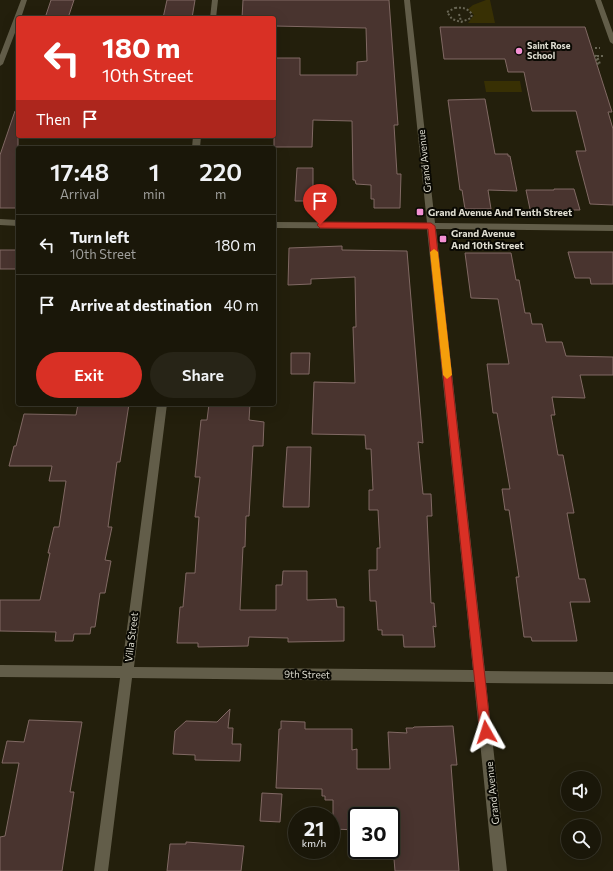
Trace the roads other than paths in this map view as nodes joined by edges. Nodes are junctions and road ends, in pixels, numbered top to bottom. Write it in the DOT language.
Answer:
graph roads {
  1 [pos="24,0"];
  2 [pos="215,0"];
  3 [pos="407,0"];
  4 [pos="598,0"];
  5 [pos="18,16"];
  6 [pos="213,16"];
  7 [pos="16,21"];
  8 [pos="613,42"];
  9 [pos="0,64"];
  10 [pos="0,222"];
  11 [pos="16,223"];
  12 [pos="276,225"];
  13 [pos="431,226"];
  14 [pos="613,228"];
  15 [pos="162,406"];
  16 [pos="0,671"];
  17 [pos="127,672"];
  18 [pos="480,676"];
  19 [pos="613,678"];
  20 [pos="101,871"];
  21 [pos="500,871"];
  1 -- 5 [label="street"];
  2 -- 6 [label="street"];
  3 -- 13 [label="street, Grand Avenue"];
  4 -- 8 [label="street"];
  7 -- 9 [label="street"];
  10 -- 11 [label="street"];
  12 -- 13 [label="street"];
  13 -- 14 [label="street"];
  13 -- 18 [label="street, Grand Avenue"];
  15 -- 17 [label="street, Villa Street"];
  16 -- 17 [label="street, 9th Street"];
  17 -- 18 [label="street, 9th Street"];
  17 -- 20 [label="street, Villa Street"];
  18 -- 19 [label="street, 9th Street"];
  18 -- 21 [label="street, Grand Avenue"];
}
